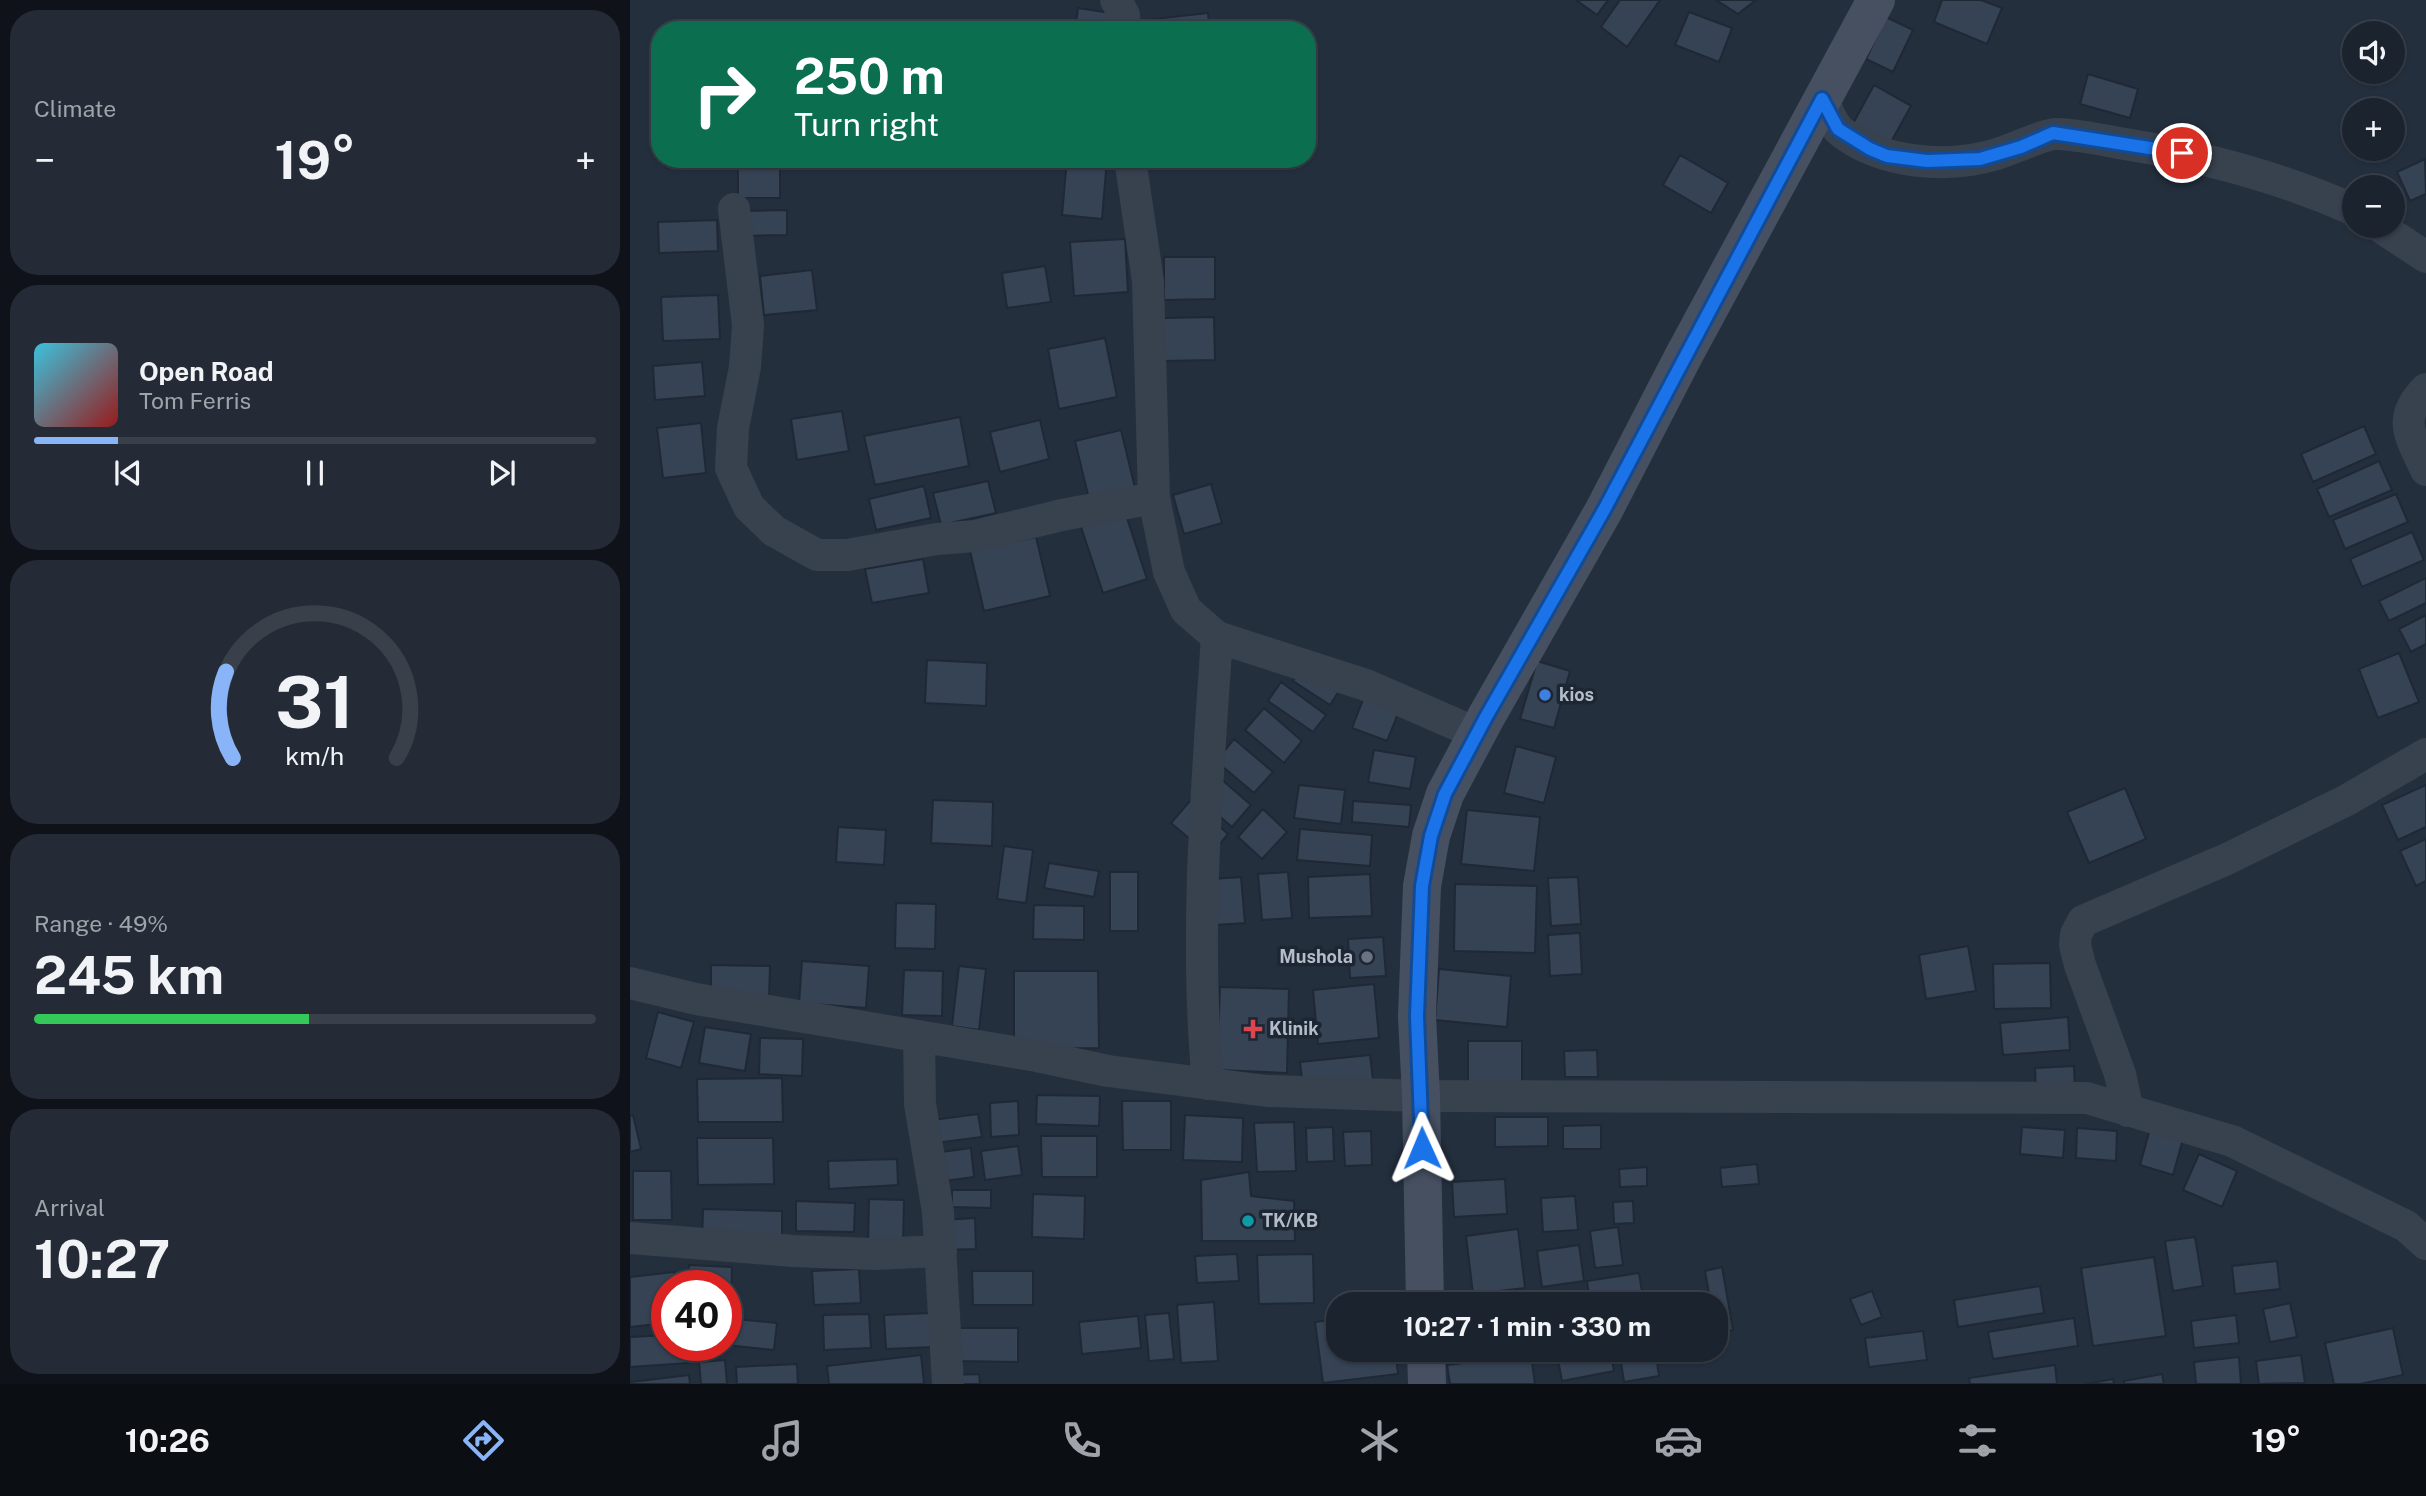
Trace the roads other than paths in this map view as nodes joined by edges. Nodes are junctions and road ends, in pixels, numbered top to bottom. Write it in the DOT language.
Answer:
graph roads {
  1 [pos="1116,0"];
  2 [pos="1876,0"];
  3 [pos="1124,21"];
  4 [pos="1822,99"];
  5 [pos="1131,168"];
  6 [pos="2342,205"];
  7 [pos="734,209"];
  8 [pos="2397,238"];
  9 [pos="2426,257"];
  10 [pos="2426,389"];
  11 [pos="2426,470"];
  12 [pos="1154,498"];
  13 [pos="1217,637"];
  14 [pos="1478,734"];
  15 [pos="2426,754"];
  16 [pos="630,983"];
  17 [pos="919,1036"];
  18 [pos="1208,1084"];
  19 [pos="1421,1096"];
  20 [pos="2128,1111"];
  21 [pos="2419,1229"];
  22 [pos="630,1238"];
  23 [pos="941,1251"];
  24 [pos="1425,1292"];
  25 [pos="1426,1362"];
  26 [pos="948,1384"];
  27 [pos="1427,1384"];
  1 -- 3 [label="street"];
  2 -- 4 [label="street"];
  4 -- 6 [label="street"];
  4 -- 14 [label="street"];
  5 -- 12 [label="street"];
  7 -- 12 [label="street"];
  8 -- 9 [label="street"];
  10 -- 11 [label="street"];
  12 -- 13 [label="street"];
  13 -- 14 [label="street"];
  13 -- 18 [label="street"];
  14 -- 19 [label="street"];
  15 -- 20 [label="street"];
  16 -- 17 [label="street"];
  17 -- 18 [label="street"];
  17 -- 23 [label="street"];
  18 -- 19 [label="street"];
  19 -- 20 [label="street"];
  19 -- 24 [label="street"];
  20 -- 21 [label="street"];
  22 -- 23 [label="street"];
  23 -- 26 [label="street"];
  25 -- 27 [label="street"];
}
